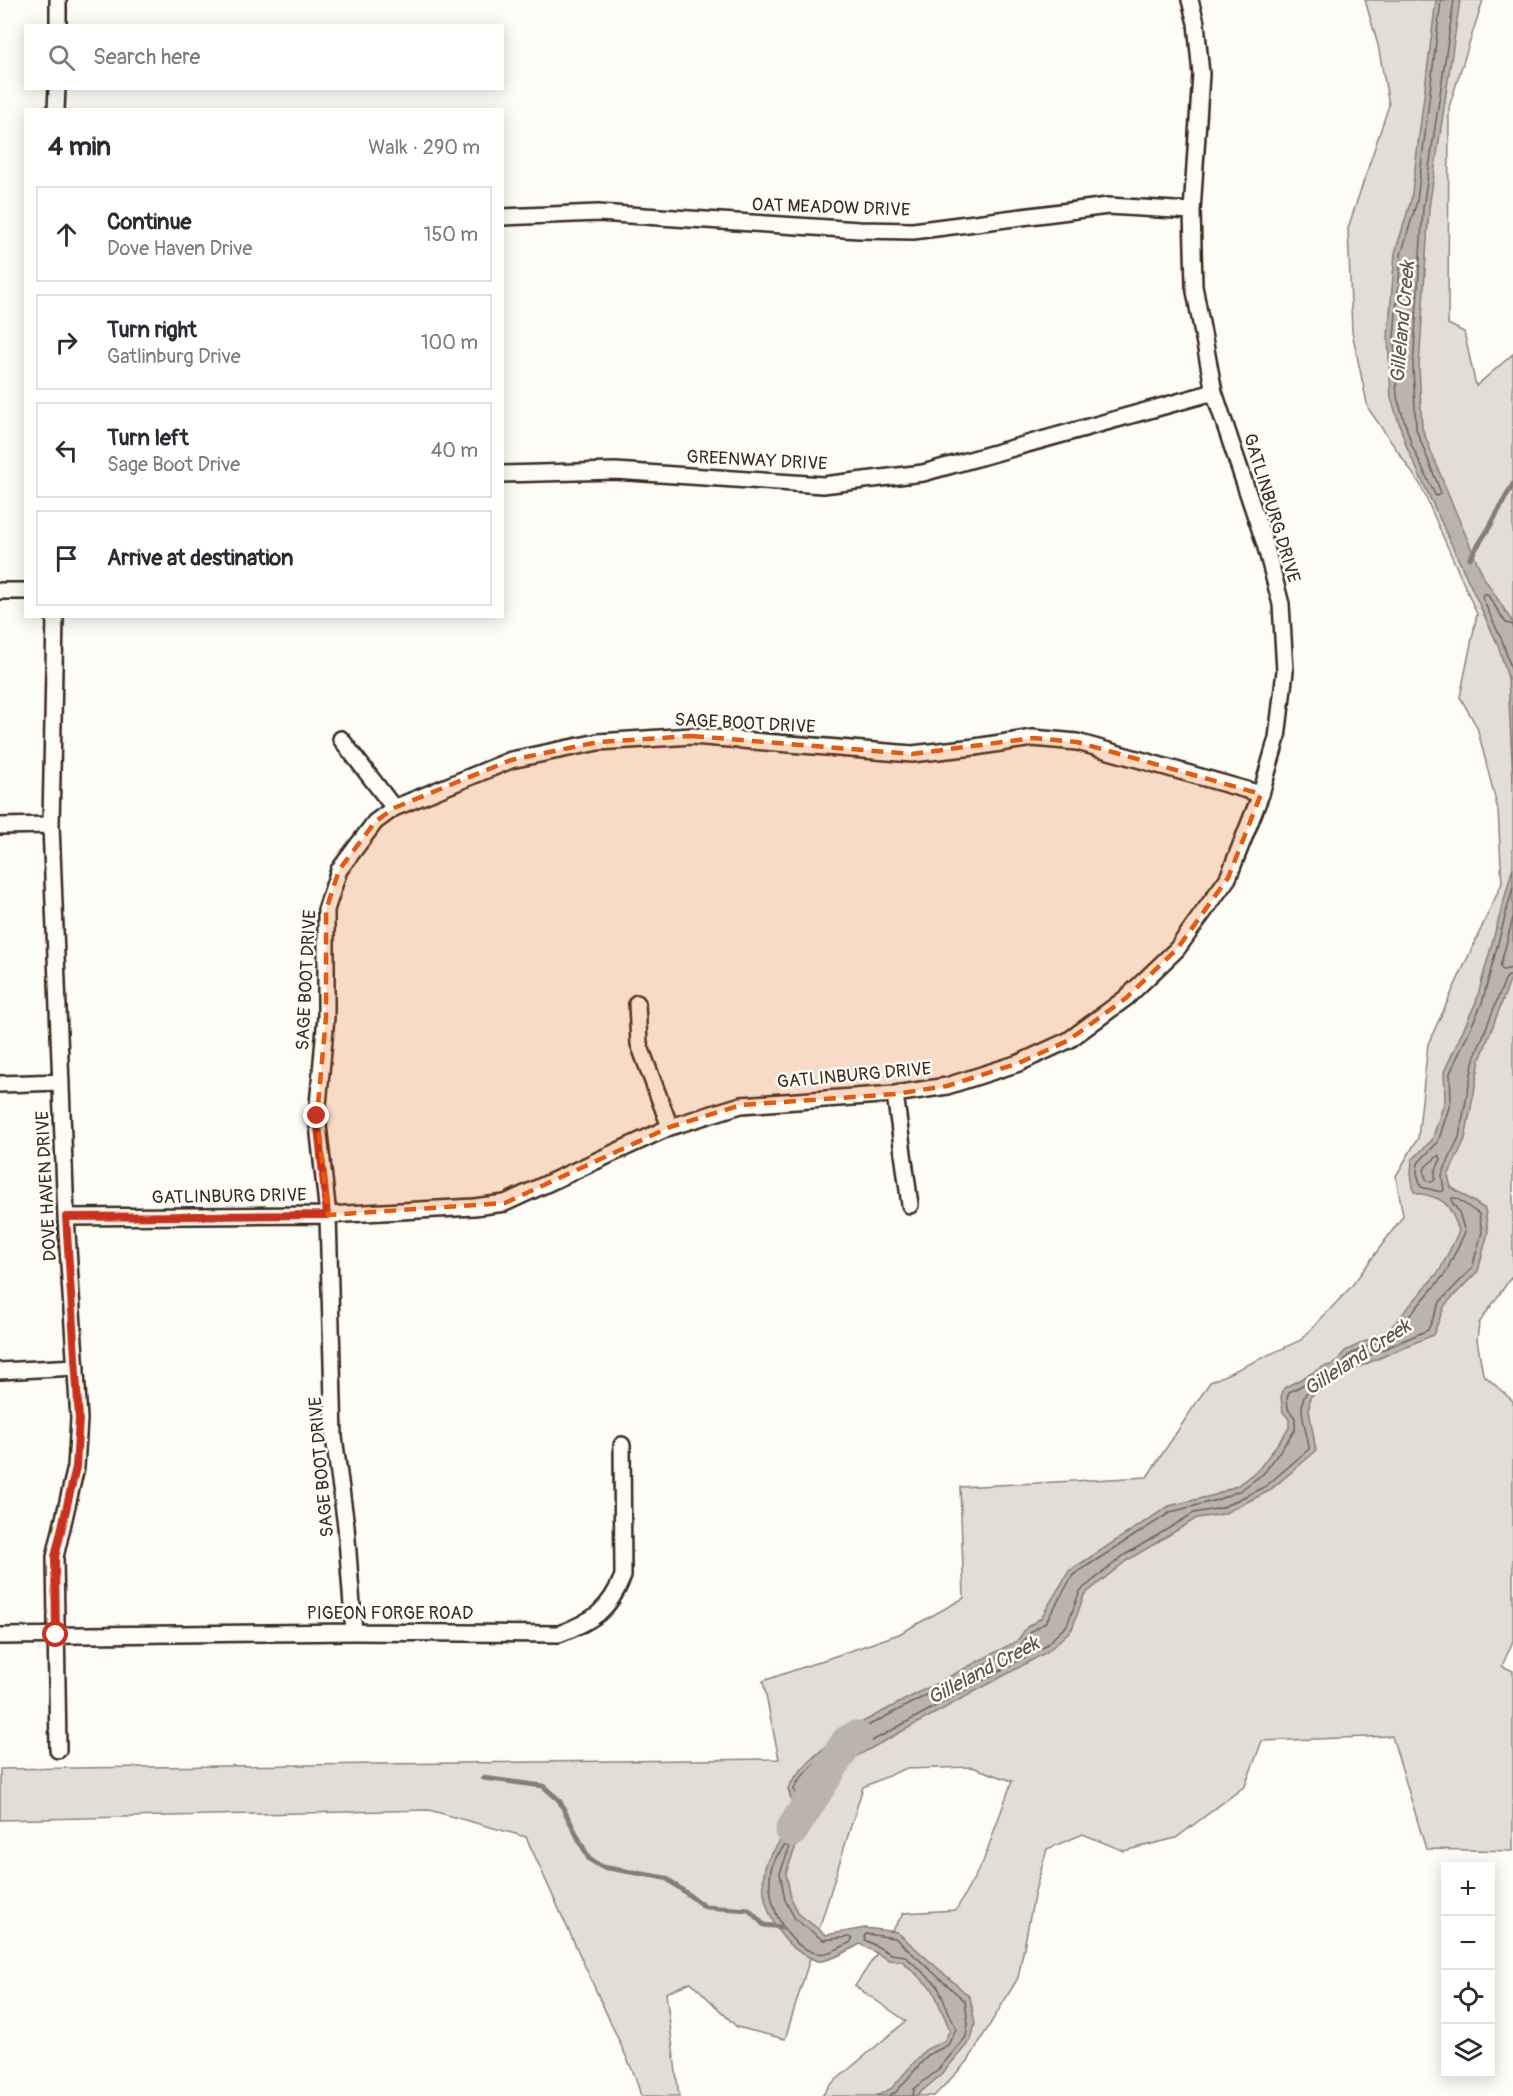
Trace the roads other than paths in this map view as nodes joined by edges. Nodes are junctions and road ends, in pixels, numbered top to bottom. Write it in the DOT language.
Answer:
graph roads {
  1 [pos="58,0"];
  2 [pos="1190,0"];
  3 [pos="58,24"];
  4 [pos="57,90"];
  5 [pos="56,108"];
  6 [pos="1192,211"];
  7 [pos="504,217"];
  8 [pos="1214,392"];
  9 [pos="504,474"];
  10 [pos="0,591"];
  11 [pos="24,591"];
  12 [pos="55,618"];
  13 [pos="341,739"];
  14 [pos="1262,794"];
  15 [pos="394,808"];
  16 [pos="51,825"];
  17 [pos="0,826"];
  18 [pos="637,1003"];
  19 [pos="62,1082"];
  20 [pos="0,1084"];
  21 [pos="895,1094"];
  22 [pos="669,1127"];
  23 [pos="910,1205"];
  24 [pos="327,1215"];
  25 [pos="66,1217"];
  26 [pos="76,1367"];
  27 [pos="0,1371"];
  28 [pos="622,1445"];
  29 [pos="354,1632"];
  30 [pos="56,1635"];
  31 [pos="0,1636"];
  32 [pos="58,1750"];
  1 -- 3 [label="street"];
  2 -- 6 [label="street, GATLINBURG DRIVE"];
  4 -- 5 [label="street"];
  6 -- 7 [label="street, OAT MEADOW DRIVE"];
  6 -- 8 [label="street, GATLINBURG DRIVE"];
  8 -- 9 [label="street, GREENWAY DRIVE"];
  8 -- 14 [label="street, GATLINBURG DRIVE"];
  10 -- 11 [label="street"];
  12 -- 16 [label="street, DOVE HAVEN DRIVE"];
  13 -- 15 [label="street"];
  14 -- 15 [label="street, SAGE BOOT DRIVE"];
  14 -- 21 [label="street, GATLINBURG DRIVE"];
  15 -- 24 [label="street, SAGE BOOT DRIVE"];
  16 -- 17 [label="street"];
  16 -- 19 [label="street, DOVE HAVEN DRIVE"];
  18 -- 22 [label="street"];
  19 -- 20 [label="street"];
  19 -- 25 [label="street, DOVE HAVEN DRIVE"];
  21 -- 22 [label="street, GATLINBURG DRIVE"];
  21 -- 23 [label="street"];
  22 -- 24 [label="street, GATLINBURG DRIVE"];
  24 -- 25 [label="street, GATLINBURG DRIVE"];
  24 -- 29 [label="street, SAGE BOOT DRIVE"];
  25 -- 26 [label="street, DOVE HAVEN DRIVE"];
  26 -- 27 [label="street"];
  26 -- 30 [label="street, DOVE HAVEN DRIVE"];
  28 -- 29 [label="street, PIGEON FORGE ROAD"];
  29 -- 30 [label="street, PIGEON FORGE ROAD"];
  30 -- 31 [label="street, PIGEON FORGE ROAD"];
  30 -- 32 [label="street, DOVE HAVEN DRIVE"];
}
